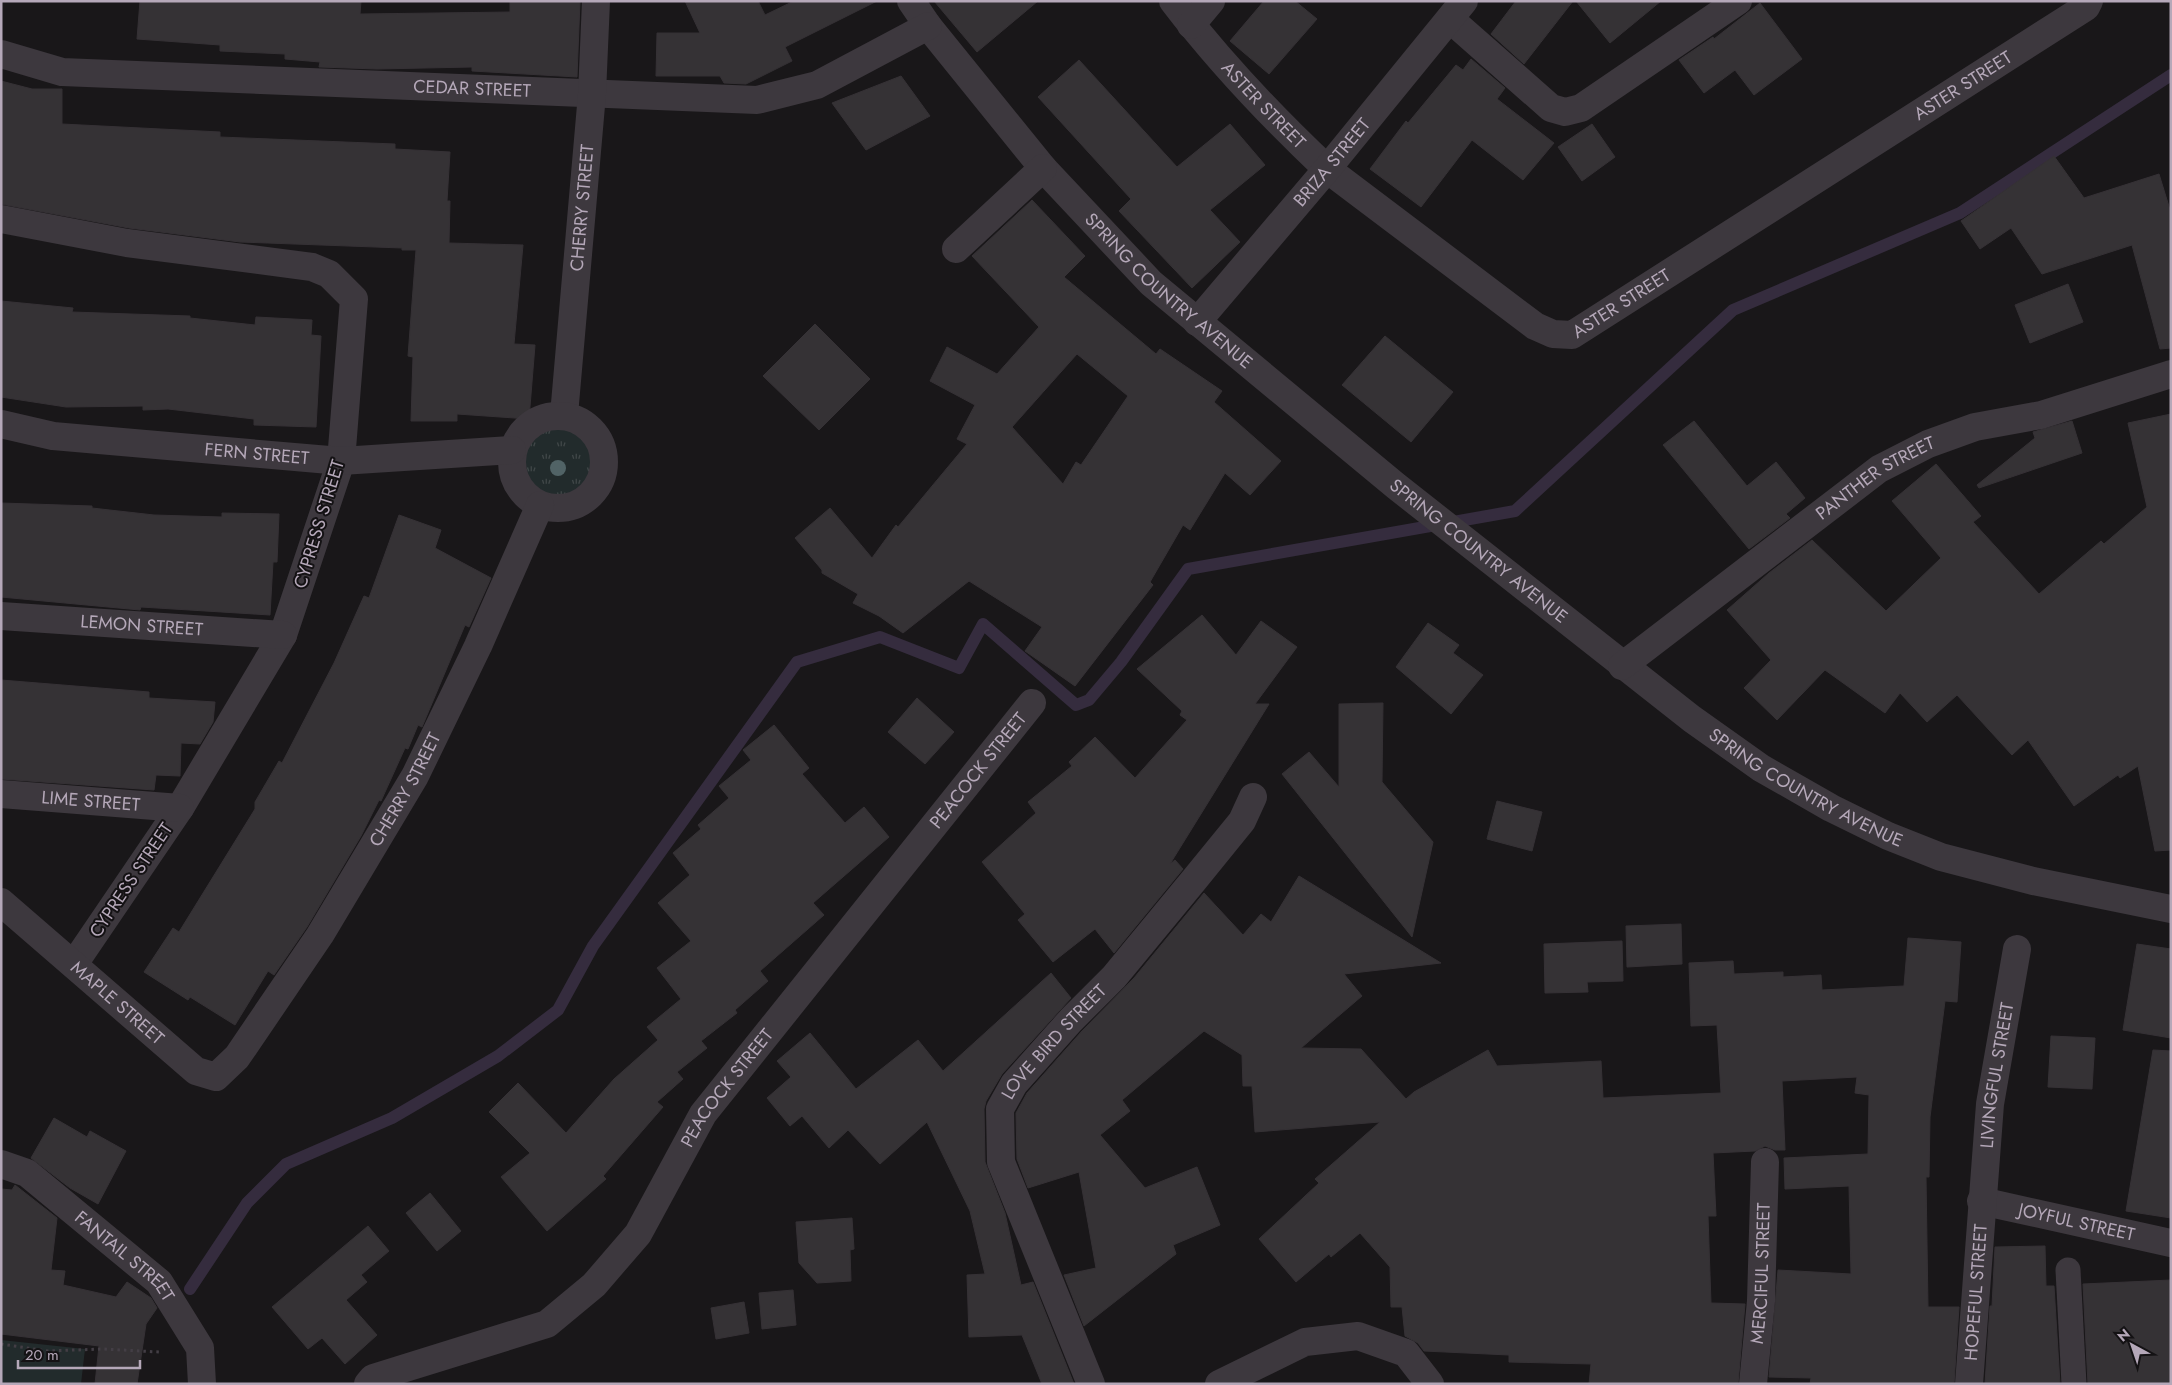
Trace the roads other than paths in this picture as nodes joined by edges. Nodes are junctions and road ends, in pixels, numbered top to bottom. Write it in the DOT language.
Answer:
graph roads {
  1 [pos="596,1"];
  2 [pos="911,1"];
  3 [pos="1173,1"];
  4 [pos="1211,1"];
  5 [pos="1738,1"];
  6 [pos="2089,1"];
  7 [pos="1457,10"];
  8 [pos="1191,24"];
  9 [pos="928,26"];
  10 [pos="1,54"];
  11 [pos="592,94"];
  12 [pos="1043,168"];
  13 [pos="1327,169"];
  14 [pos="1,219"];
  15 [pos="956,249"];
  16 [pos="1197,322"];
  17 [pos="2171,374"];
  18 [pos="564,416"];
  19 [pos="1,424"];
  20 [pos="512,450"];
  21 [pos="341,461"];
  22 [pos="540,505"];
  23 [pos="1,616"];
  24 [pos="283,635"];
  25 [pos="1622,666"];
  26 [pos="1032,703"];
  27 [pos="1,794"];
  28 [pos="1253,797"];
  29 [pos="180,808"];
  30 [pos="1,902"];
  31 [pos="2171,909"];
  32 [pos="2017,950"];
  33 [pos="74,964"];
  34 [pos="237,1057"];
  35 [pos="1765,1162"];
  36 [pos="1,1164"];
  37 [pos="1981,1201"];
  38 [pos="2171,1243"];
  39 [pos="2068,1270"];
  40 [pos="204,1384"];
  41 [pos="368,1384"];
  42 [pos="1091,1384"];
  43 [pos="1219,1384"];
  44 [pos="1430,1384"];
  45 [pos="1753,1384"];
  46 [pos="1970,1384"];
  47 [pos="2074,1384"];
  1 -- 11 [label="street, CHERRY STREET"];
  2 -- 9 [label="street, SPRING COUNTRY AVENUE"];
  3 -- 8 [label="street, ASTER STREET"];
  4 -- 8 [label="street"];
  5 -- 7 [label="street"];
  6 -- 13 [label="street, ASTER STREET"];
  7 -- 13 [label="street, BRIZA STREET"];
  8 -- 13 [label="street, ASTER STREET"];
  9 -- 11 [label="street, CEDAR STREET"];
  9 -- 12 [label="street, SPRING COUNTRY AVENUE"];
  10 -- 11 [label="street, CEDAR STREET"];
  11 -- 18 [label="street, CHERRY STREET"];
  12 -- 15 [label="street"];
  12 -- 16 [label="street, SPRING COUNTRY AVENUE"];
  13 -- 16 [label="street, BRIZA STREET"];
  14 -- 21 [label="street, CYPRESS STREET"];
  16 -- 25 [label="street, SPRING COUNTRY AVENUE"];
  17 -- 25 [label="street, PANTHER STREET"];
  18 -- 20 [label="street"];
  18 -- 22 [label="street"];
  19 -- 21 [label="street, FERN STREET"];
  20 -- 21 [label="street, FERN STREET"];
  20 -- 22 [label="street"];
  21 -- 24 [label="street, CYPRESS STREET"];
  22 -- 34 [label="street, CHERRY STREET"];
  23 -- 24 [label="street, LEMON STREET"];
  24 -- 29 [label="street, CYPRESS STREET"];
  25 -- 31 [label="street, SPRING COUNTRY AVENUE"];
  26 -- 41 [label="street, PEACOCK STREET"];
  27 -- 29 [label="street, LIME STREET"];
  28 -- 42 [label="street, LOVE BIRD STREET"];
  29 -- 33 [label="street, CYPRESS STREET"];
  30 -- 33 [label="street, MAPLE STREET"];
  32 -- 37 [label="street, LIVINGFUL STREET"];
  33 -- 34 [label="street, MAPLE STREET"];
  35 -- 45 [label="street, MERCIFUL STREET"];
  36 -- 40 [label="street, FANTAIL STREET"];
  37 -- 38 [label="street, JOYFUL STREET"];
  37 -- 46 [label="street, HOPEFUL STREET"];
  39 -- 47 [label="lane"];
  43 -- 44 [label="street"];
}
